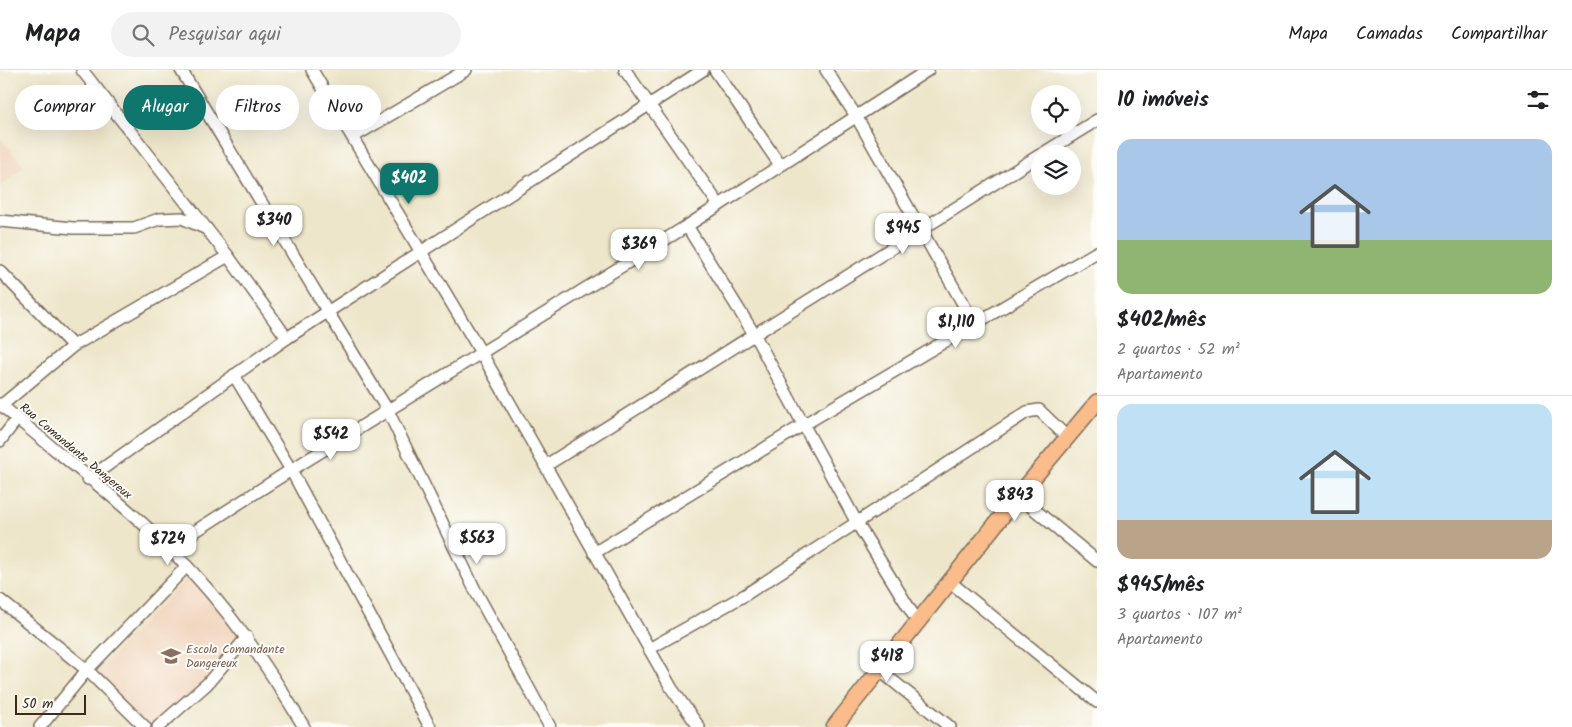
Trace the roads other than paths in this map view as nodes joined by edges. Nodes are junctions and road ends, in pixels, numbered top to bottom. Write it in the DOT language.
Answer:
graph roads {
  1 [pos="82,70"];
  2 [pos="181,70"];
  3 [pos="466,70"];
  4 [pos="625,70"];
  5 [pos="703,70"];
  6 [pos="716,70"];
  7 [pos="826,70"];
  8 [pos="928,70"];
  9 [pos="317,72"];
  10 [pos="649,106"];
  11 [pos="856,116"];
  12 [pos="1097,120"];
  13 [pos="353,138"];
  14 [pos="1056,145"];
  15 [pos="1031,160"];
  16 [pos="780,165"];
  17 [pos="719,205"];
  18 [pos="0,221"];
  19 [pos="687,226"];
  20 [pos="207,229"];
  21 [pos="919,229"];
  22 [pos="422,251"];
  23 [pos="1097,252"];
  24 [pos="228,256"];
  25 [pos="0,271"];
  26 [pos="329,312"];
  27 [pos="974,322"];
  28 [pos="754,334"];
  29 [pos="288,338"];
  30 [pos="73,346"];
  31 [pos="482,354"];
  32 [pos="234,375"];
  33 [pos="1,405"];
  34 [pos="1096,406"];
  35 [pos="388,411"];
  36 [pos="17,419"];
  37 [pos="802,425"];
  38 [pos="1067,437"];
  39 [pos="0,441"];
  40 [pos="545,466"];
  41 [pos="291,470"];
  42 [pos="88,479"];
  43 [pos="1018,496"];
  44 [pos="857,523"];
  45 [pos="169,548"];
  46 [pos="594,553"];
  47 [pos="1097,561"];
  48 [pos="187,566"];
  49 [pos="949,581"];
  50 [pos="0,600"];
  51 [pos="917,621"];
  52 [pos="247,637"];
  53 [pos="649,649"];
  54 [pos="878,669"];
  55 [pos="87,670"];
  56 [pos="1097,702"];
  57 [pos="40,727"];
  58 [pos="145,727"];
  59 [pos="158,727"];
  60 [pos="304,727"];
  61 [pos="430,727"];
  62 [pos="550,727"];
  63 [pos="698,727"];
  64 [pos="834,727"];
  65 [pos="950,727"];
  1 -- 20 [label="street"];
  2 -- 26 [label="street"];
  3 -- 13 [label="street"];
  4 -- 10 [label="street"];
  5 -- 10 [label="street"];
  6 -- 16 [label="street"];
  7 -- 11 [label="street"];
  8 -- 11 [label="street"];
  9 -- 13 [label="street"];
  10 -- 17 [label="street"];
  10 -- 22 [label="street"];
  11 -- 16 [label="street"];
  11 -- 21 [label="street"];
  12 -- 14 [label="street"];
  13 -- 22 [label="street"];
  15 -- 21 [label="street"];
  16 -- 17 [label="street"];
  17 -- 19 [label="street"];
  18 -- 20 [label="street"];
  19 -- 28 [label="street"];
  19 -- 31 [label="street"];
  20 -- 24 [label="street"];
  21 -- 27 [label="street"];
  21 -- 28 [label="street"];
  22 -- 26 [label="street"];
  22 -- 31 [label="street"];
  23 -- 27 [label="street"];
  24 -- 29 [label="street"];
  24 -- 30 [label="street"];
  25 -- 30 [label="street"];
  26 -- 29 [label="street"];
  26 -- 35 [label="street"];
  27 -- 37 [label="street"];
  28 -- 37 [label="street"];
  28 -- 40 [label="street"];
  29 -- 32 [label="street"];
  30 -- 33 [label="street"];
  31 -- 35 [label="street"];
  31 -- 40 [label="street"];
  32 -- 41 [label="street"];
  32 -- 42 [label="street"];
  33 -- 36 [label="street, Rua Comandante Dangereux"];
  34 -- 38 [label="main road"];
  35 -- 41 [label="street"];
  35 -- 62 [label="street"];
  36 -- 39 [label="street"];
  36 -- 42 [label="street, Rua Comandante Dangereux"];
  37 -- 44 [label="street"];
  37 -- 46 [label="street"];
  38 -- 43 [label="main road"];
  38 -- 44 [label="street"];
  40 -- 46 [label="street"];
  41 -- 45 [label="street"];
  41 -- 61 [label="street"];
  42 -- 45 [label="street, Rua Comandante Dangereux"];
  43 -- 47 [label="street"];
  43 -- 49 [label="main road"];
  44 -- 51 [label="street"];
  44 -- 53 [label="street"];
  45 -- 48 [label="street, Rua Comandante Dangereux"];
  46 -- 53 [label="street"];
  48 -- 52 [label="street, Rua Comandante Dangereux"];
  48 -- 55 [label="street"];
  49 -- 51 [label="main road"];
  49 -- 56 [label="street"];
  50 -- 55 [label="street"];
  51 -- 54 [label="main road"];
  52 -- 59 [label="street"];
  52 -- 60 [label="street, Rua Comandante Dangereux"];
  53 -- 63 [label="street"];
  54 -- 64 [label="main road"];
  54 -- 65 [label="street"];
  55 -- 57 [label="street"];
  55 -- 58 [label="street"];
}
